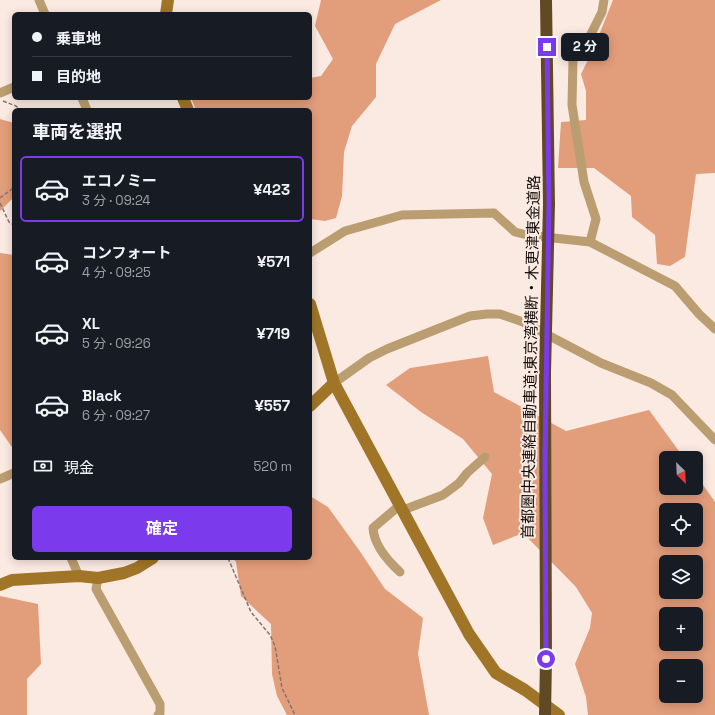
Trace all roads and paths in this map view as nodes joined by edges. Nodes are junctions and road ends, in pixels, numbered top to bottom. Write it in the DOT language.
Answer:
graph roads {
  1 [pos="39,0"];
  2 [pos="168,0"];
  3 [pos="546,0"];
  4 [pos="604,0"];
  5 [pos="44,12"];
  6 [pos="166,12"];
  7 [pos="12,88"];
  8 [pos="0,93"];
  9 [pos="0,99"];
  10 [pos="18,108"];
  11 [pos="12,189"];
  12 [pos="0,198"];
  13 [pos="0,203"];
  14 [pos="12,224"];
  15 [pos="590,242"];
  16 [pos="312,252"];
  17 [pos="312,311"];
  18 [pos="715,329"];
  19 [pos="334,383"];
  20 [pos="312,404"];
  21 [pos="715,440"];
  22 [pos="485,457"];
  23 [pos="12,474"];
  24 [pos="0,479"];
  25 [pos="402,508"];
  26 [pos="72,560"];
  27 [pos="150,560"];
  28 [pos="229,560"];
  29 [pos="400,572"];
  30 [pos="79,576"];
  31 [pos="98,578"];
  32 [pos="0,585"];
  33 [pos="160,714"];
  34 [pos="295,715"];
  35 [pos="545,715"];
  36 [pos="559,715"];
  1 -- 5 [label="street"];
  2 -- 6 [label="street"];
  3 -- 35 [label="highway, 首都圏中央連絡自動車道;東京湾横断・木更津東金道路, bridge"];
  4 -- 15 [label="street"];
  7 -- 8 [label="street"];
  9 -- 10 [label="path"];
  11 -- 12 [label="path"];
  13 -- 14 [label="path"];
  15 -- 16 [label="street"];
  15 -- 18 [label="street"];
  17 -- 19 [label="street"];
  19 -- 20 [label="street"];
  19 -- 21 [label="street"];
  19 -- 25 [label="street"];
  22 -- 25 [label="street"];
  23 -- 24 [label="street"];
  25 -- 29 [label="street"];
  25 -- 36 [label="street"];
  26 -- 30 [label="street"];
  27 -- 31 [label="street"];
  28 -- 34 [label="path"];
  30 -- 31 [label="street"];
  30 -- 32 [label="street"];
  31 -- 33 [label="street"];
}
